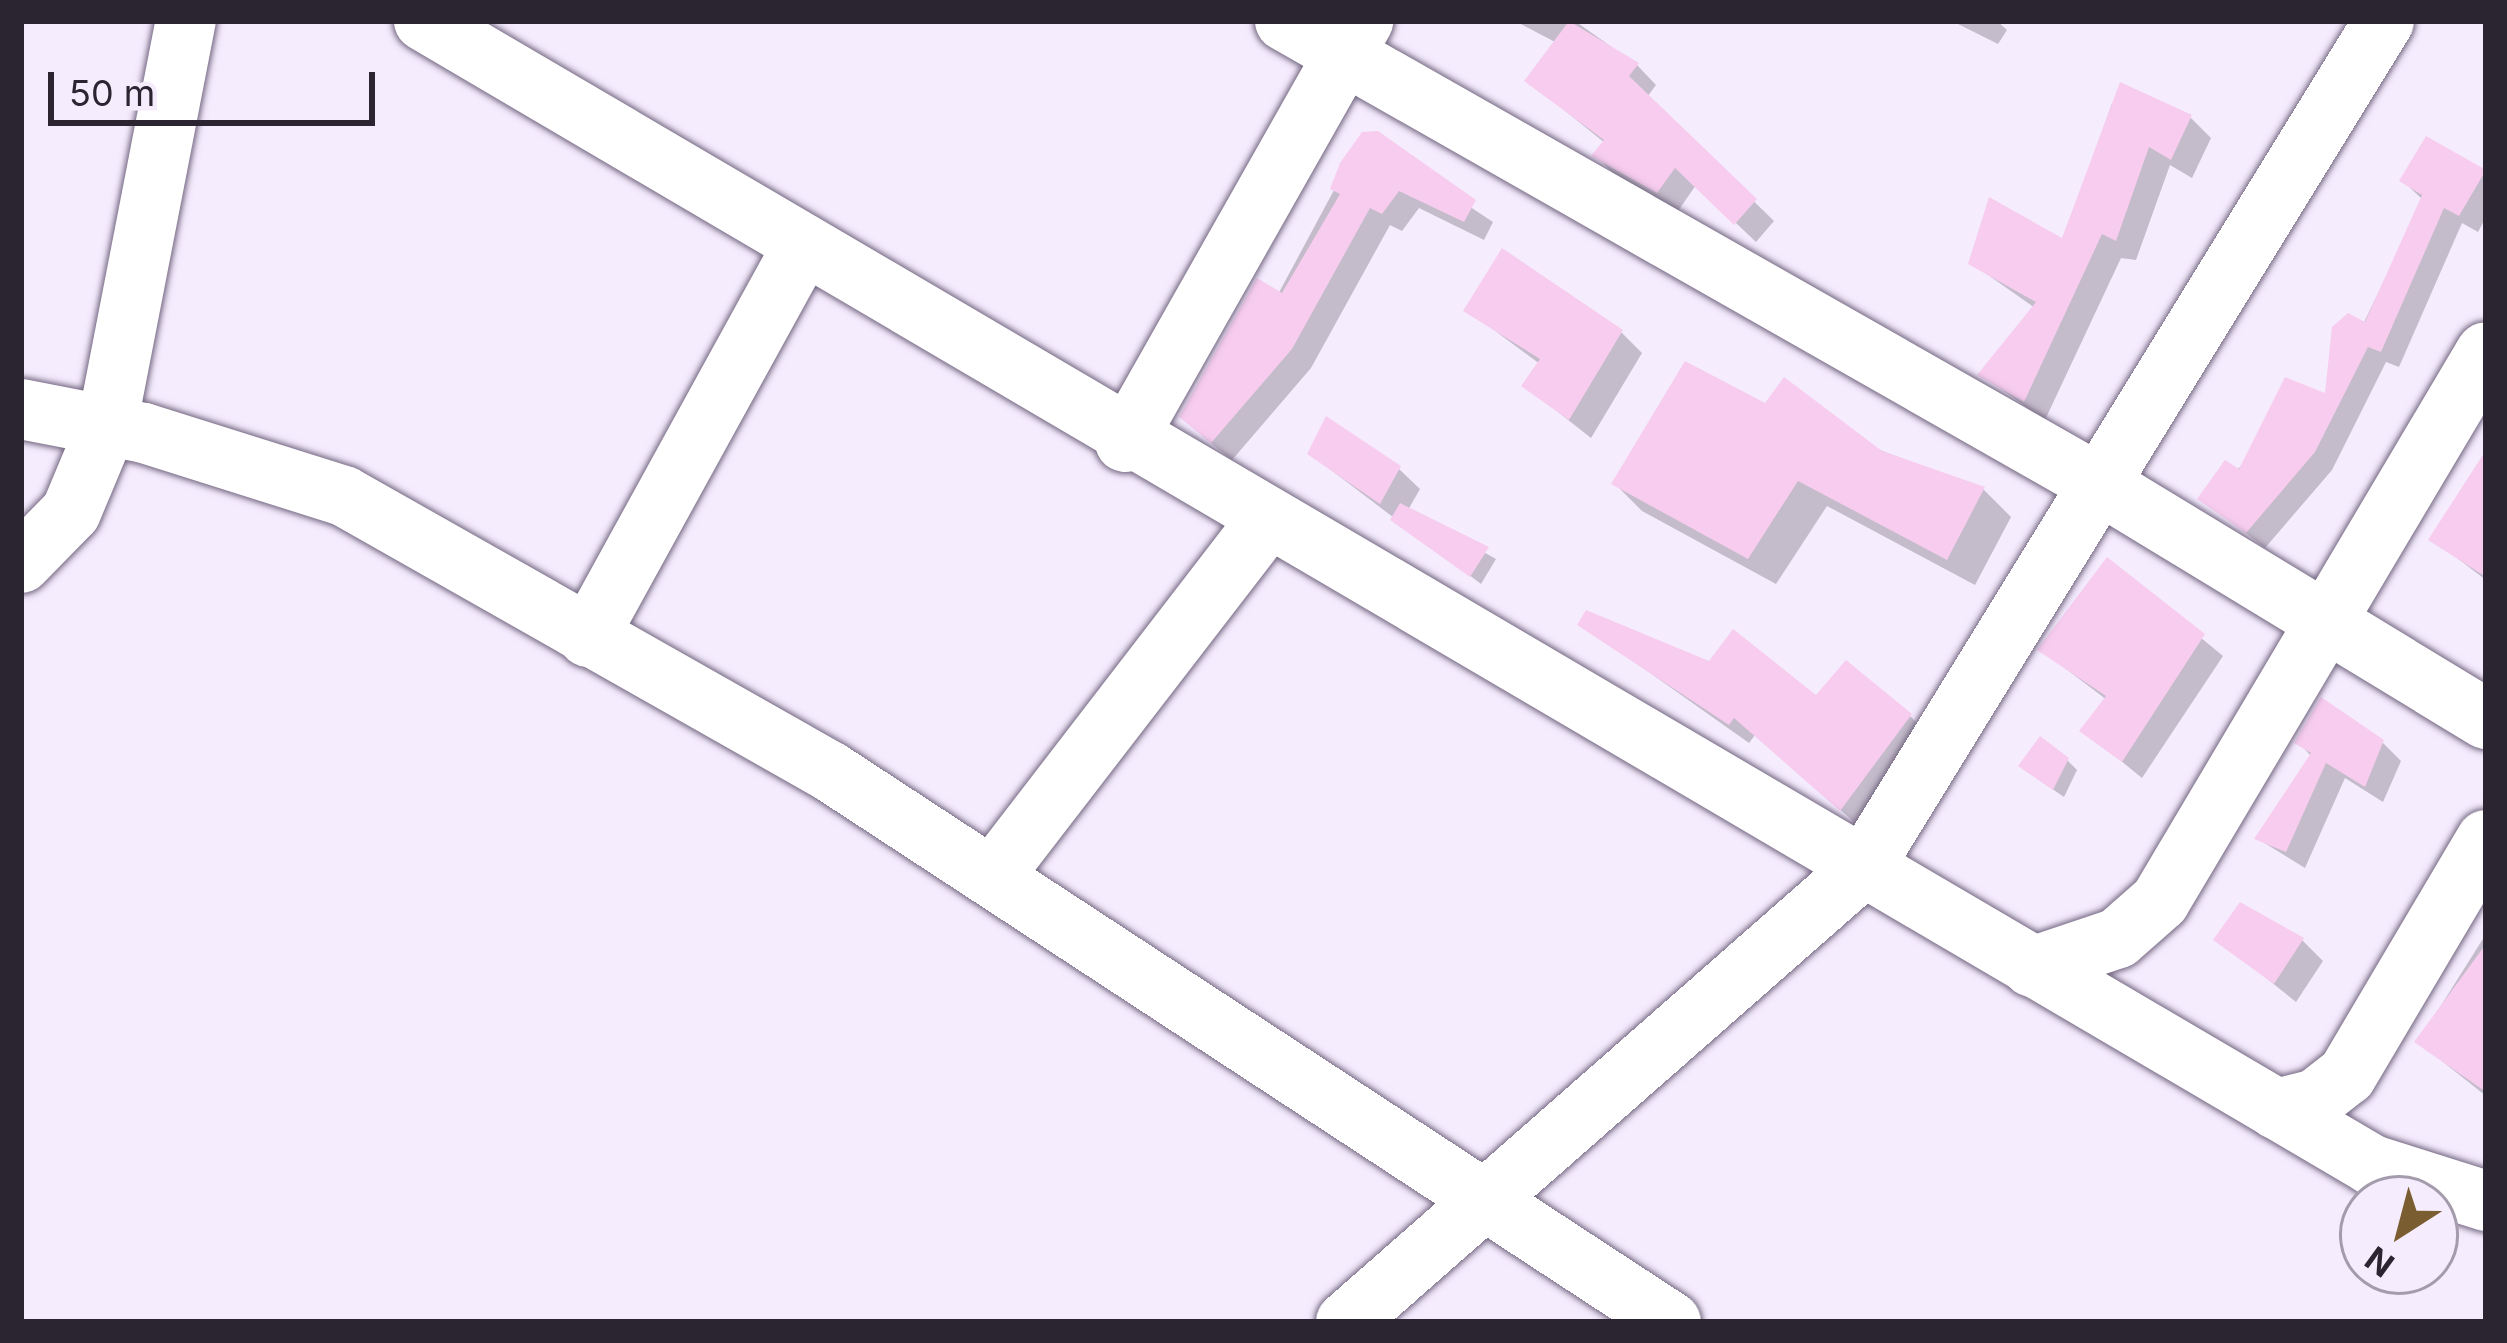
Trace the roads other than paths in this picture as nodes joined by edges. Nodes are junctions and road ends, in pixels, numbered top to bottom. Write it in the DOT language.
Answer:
graph roads {
  1 [pos="186,21"];
  2 [pos="424,21"];
  3 [pos="1285,21"];
  4 [pos="2384,21"];
  5 [pos="1353,39"];
  6 [pos="803,246"];
  7 [pos="2486,352"];
  8 [pos="21,410"];
  9 [pos="107,426"];
  10 [pos="1125,442"];
  11 [pos="2106,488"];
  12 [pos="1265,523"];
  13 [pos="21,563"];
  14 [pos="2322,616"];
  15 [pos="588,637"];
  16 [pos="2486,718"];
  17 [pos="2486,840"];
  18 [pos="1863,868"];
  19 [pos="993,876"];
  20 [pos="2032,967"];
  21 [pos="2276,1108"];
  22 [pos="2486,1201"];
  23 [pos="1482,1206"];
  24 [pos="1346,1322"];
  25 [pos="1671,1322"];
  1 -- 9 [label="street"];
  2 -- 6 [label="street"];
  3 -- 5 [label="street"];
  4 -- 11 [label="street"];
  5 -- 10 [label="street"];
  5 -- 11 [label="street"];
  6 -- 10 [label="street"];
  6 -- 15 [label="street"];
  7 -- 14 [label="street"];
  8 -- 9 [label="street"];
  9 -- 13 [label="street"];
  9 -- 15 [label="street"];
  10 -- 12 [label="street"];
  11 -- 14 [label="street"];
  11 -- 18 [label="street"];
  12 -- 18 [label="street"];
  12 -- 19 [label="street"];
  14 -- 16 [label="street"];
  14 -- 20 [label="street"];
  15 -- 19 [label="street"];
  17 -- 21 [label="street"];
  18 -- 20 [label="street"];
  18 -- 23 [label="street"];
  19 -- 23 [label="street"];
  20 -- 21 [label="street"];
  21 -- 22 [label="street"];
  23 -- 24 [label="street"];
  23 -- 25 [label="street"];
}
